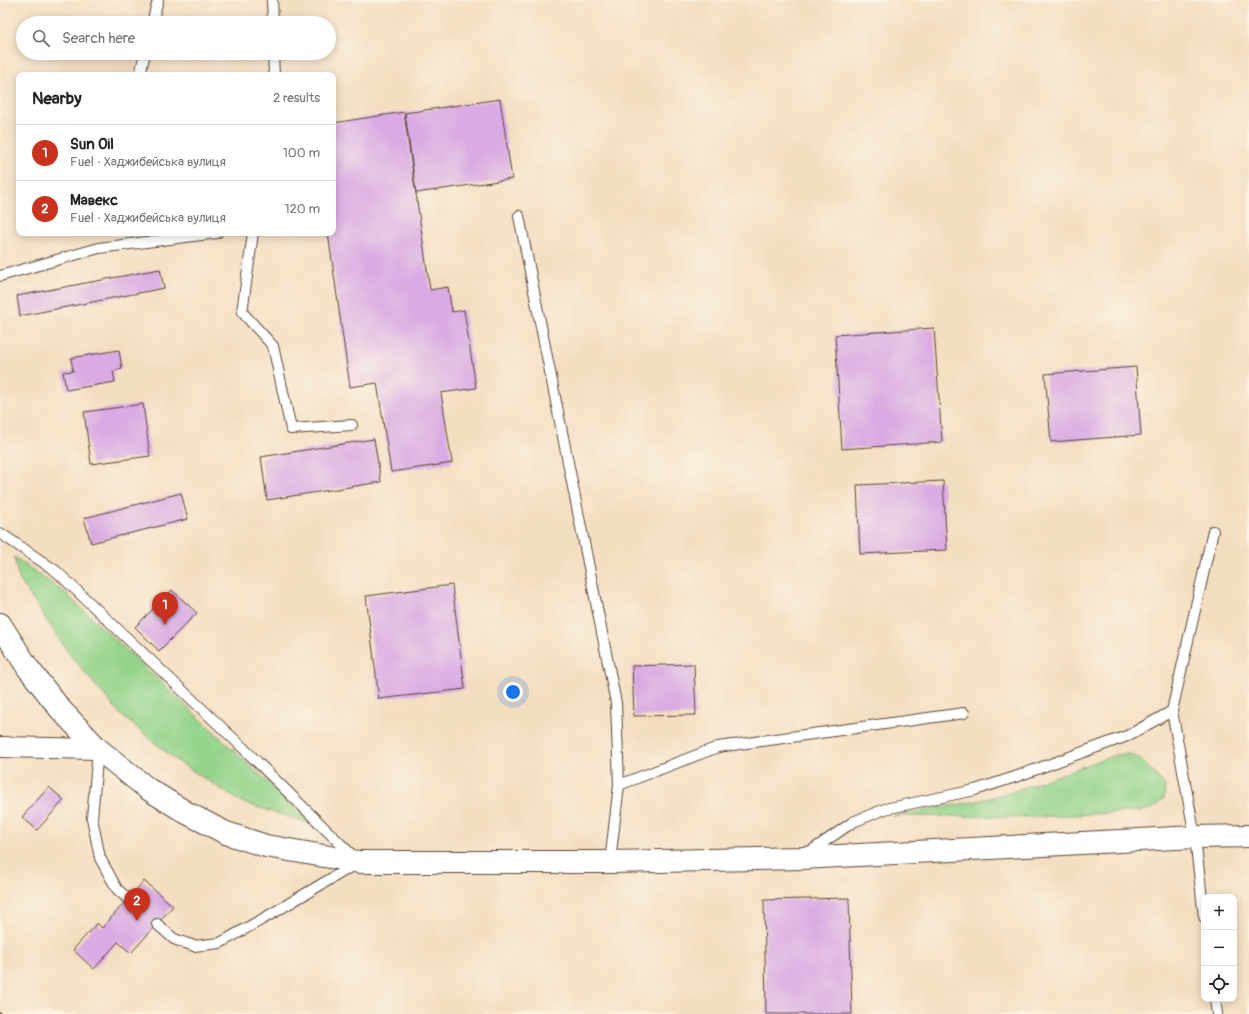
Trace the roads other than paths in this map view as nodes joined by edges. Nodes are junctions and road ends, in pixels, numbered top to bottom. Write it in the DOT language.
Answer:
graph roads {
  1 [pos="158,0"];
  2 [pos="272,0"];
  3 [pos="154,16"];
  4 [pos="273,16"];
  5 [pos="143,60"];
  6 [pos="274,60"];
  7 [pos="141,72"];
  8 [pos="274,72"];
  9 [pos="519,216"];
  10 [pos="193,236"];
  11 [pos="253,236"];
  12 [pos="0,276"];
  13 [pos="352,425"];
  14 [pos="1213,531"];
  15 [pos="0,533"];
  16 [pos="0,624"];
  17 [pos="1172,711"];
  18 [pos="964,713"];
  19 [pos="0,747"];
  20 [pos="98,749"];
  21 [pos="619,784"];
  22 [pos="1247,836"];
  23 [pos="1196,837"];
  24 [pos="802,858"];
  25 [pos="359,862"];
  26 [pos="610,862"];
  27 [pos="1202,894"];
  28 [pos="128,899"];
  29 [pos="157,924"];
  30 [pos="1215,1002"];
  31 [pos="1217,1014"];
  1 -- 3 [label="lane"];
  2 -- 4 [label="lane"];
  5 -- 7 [label="lane"];
  6 -- 8 [label="lane"];
  9 -- 21 [label="lane"];
  10 -- 12 [label="lane"];
  11 -- 13 [label="lane"];
  14 -- 17 [label="lane"];
  15 -- 25 [label="lane"];
  16 -- 20 [label="highway"];
  17 -- 23 [label="lane"];
  17 -- 24 [label="lane"];
  18 -- 21 [label="lane"];
  19 -- 20 [label="street"];
  20 -- 25 [label="highway"];
  20 -- 28 [label="lane"];
  21 -- 26 [label="lane"];
  22 -- 23 [label="highway"];
  23 -- 24 [label="highway"];
  23 -- 27 [label="lane"];
  24 -- 26 [label="highway"];
  25 -- 26 [label="highway"];
  25 -- 29 [label="lane"];
  30 -- 31 [label="lane"];
}
